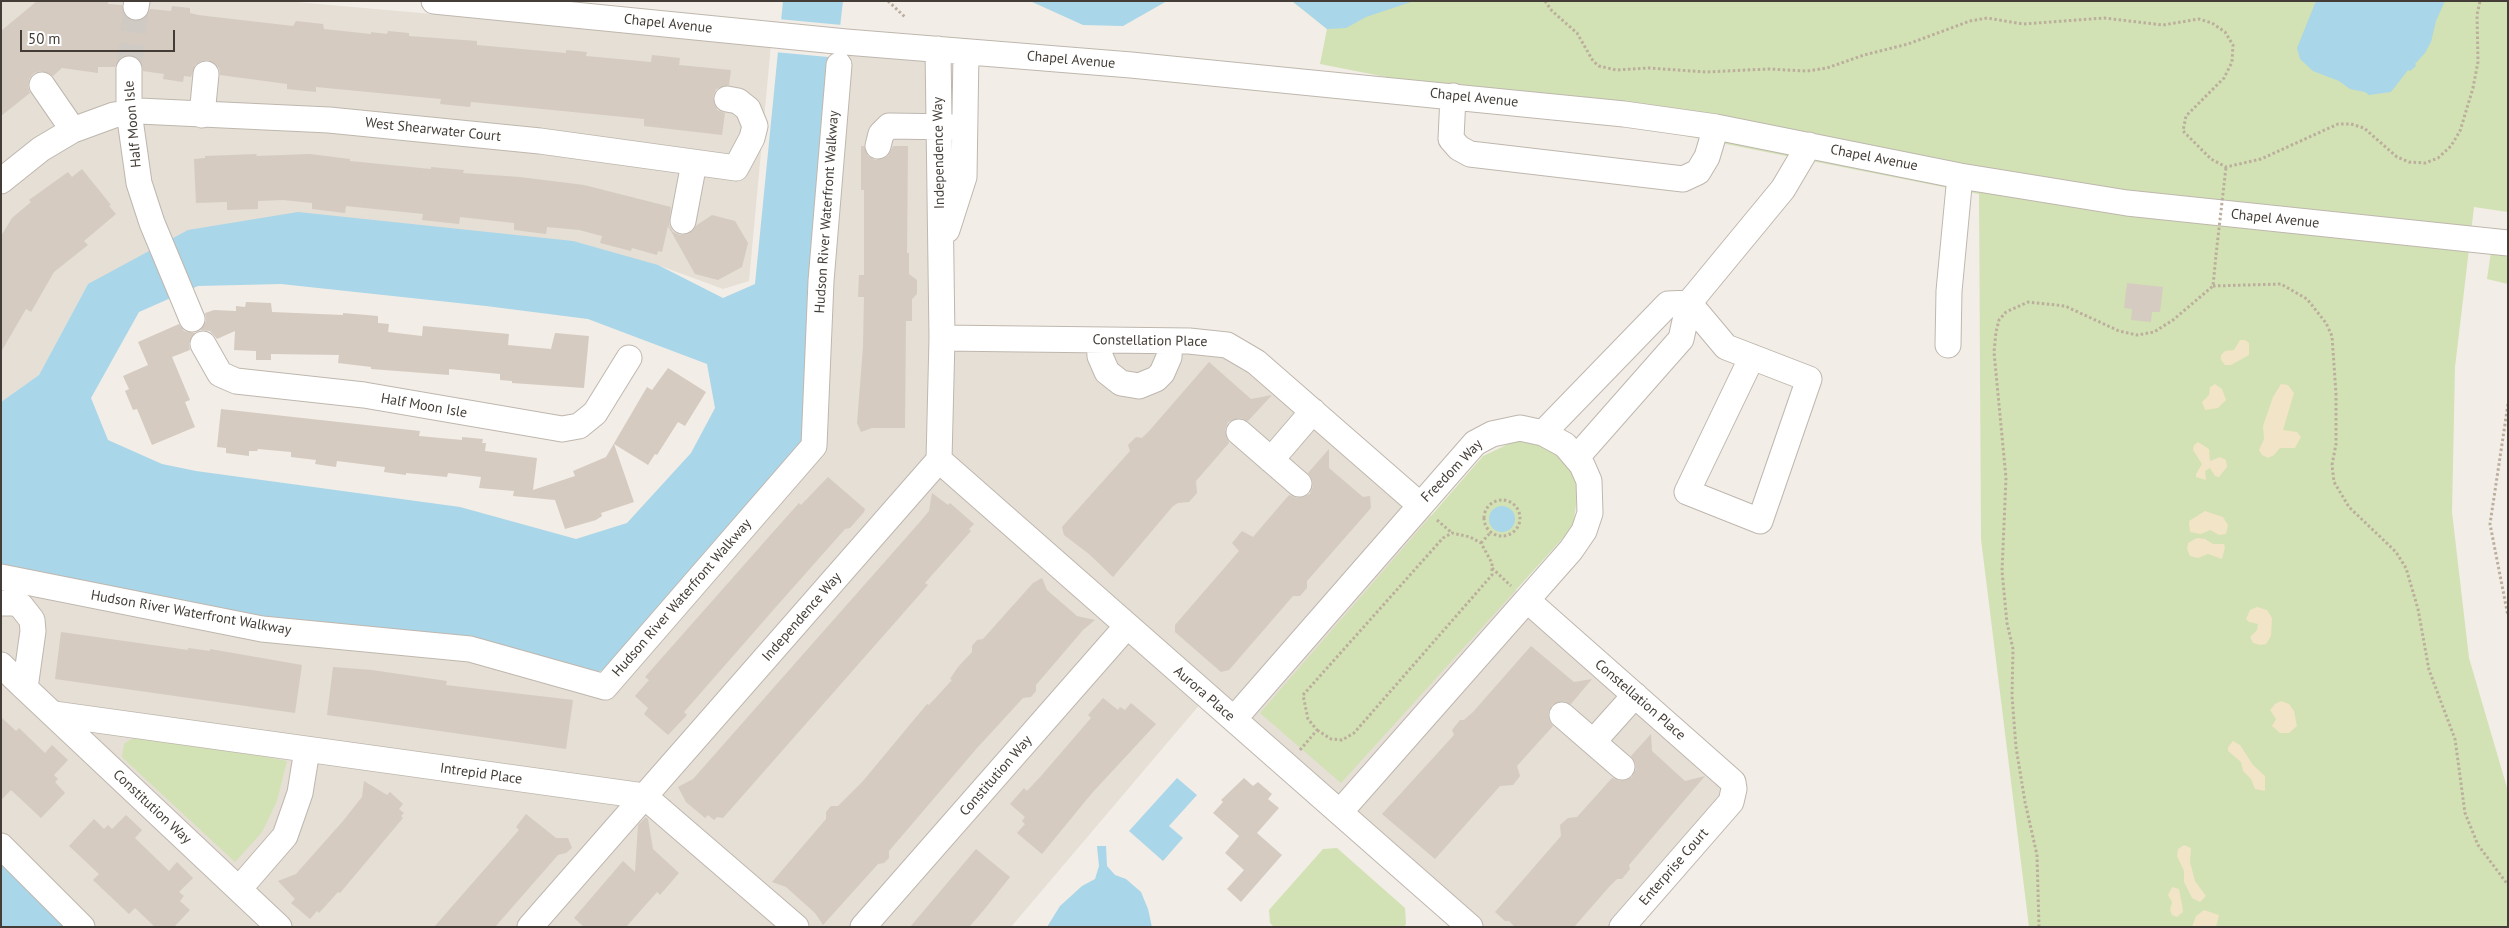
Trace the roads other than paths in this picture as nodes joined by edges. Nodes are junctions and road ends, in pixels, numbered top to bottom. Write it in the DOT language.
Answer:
graph roads {
  1 [pos="434,1"];
  2 [pos="938,49"];
  3 [pos="966,52"];
  4 [pos="840,53"];
  5 [pos="129,70"];
  6 [pos="206,74"];
  7 [pos="42,85"];
  8 [pos="1453,96"];
  9 [pos="726,99"];
  10 [pos="129,112"];
  11 [pos="202,115"];
  12 [pos="938,126"];
  13 [pos="966,127"];
  14 [pos="1716,127"];
  15 [pos="73,130"];
  16 [pos="1809,145"];
  17 [pos="878,146"];
  18 [pos="694,162"];
  19 [pos="1960,176"];
  20 [pos="1,181"];
  21 [pos="683,222"];
  22 [pos="2508,243"];
  23 [pos="941,256"];
  24 [pos="1689,303"];
  25 [pos="188,311"];
  26 [pos="942,338"];
  27 [pos="1099,340"];
  28 [pos="1170,341"];
  29 [pos="203,344"];
  30 [pos="1948,345"];
  31 [pos="1752,357"];
  32 [pos="629,358"];
  33 [pos="1592,381"];
  34 [pos="1622,406"];
  35 [pos="1313,411"];
  36 [pos="1239,432"];
  37 [pos="1543,432"];
  38 [pos="1577,457"];
  39 [pos="939,460"];
  40 [pos="1271,460"];
  41 [pos="1298,484"];
  42 [pos="1420,505"];
  43 [pos="1,577"];
  44 [pos="1527,600"];
  45 [pos="1,603"];
  46 [pos="1127,626"];
  47 [pos="1,664"];
  48 [pos="25,688"];
  49 [pos="1635,695"];
  50 [pos="54,714"];
  51 [pos="1562,715"];
  52 [pos="1234,719"];
  53 [pos="120,722"];
  54 [pos="1593,742"];
  55 [pos="306,750"];
  56 [pos="103,761"];
  57 [pos="1622,767"];
  58 [pos="644,796"];
  59 [pos="1726,807"];
  60 [pos="1340,812"];
  61 [pos="1,846"];
  62 [pos="239,888"];
  63 [pos="82,927"];
  64 [pos="279,927"];
  65 [pos="530,927"];
  66 [pos="796,927"];
  67 [pos="864,927"];
  68 [pos="1470,927"];
  69 [pos="1622,927"];
  1 -- 4 [label="street, Chapel Avenue"];
  2 -- 3 [label="street, Chapel Avenue"];
  2 -- 4 [label="street, Chapel Avenue"];
  2 -- 12 [label="street, Independence Way"];
  3 -- 8 [label="street, Chapel Avenue"];
  3 -- 13 [label="street, Independence Way"];
  4 -- 43 [label="street, Hudson River Waterfront Walkway"];
  5 -- 10 [label="street, Half Moon Isle"];
  6 -- 11 [label="street"];
  7 -- 15 [label="street"];
  8 -- 14 [label="street, Chapel Avenue"];
  8 -- 14 [label="street"];
  9 -- 18 [label="street, West Shearwater Court"];
  10 -- 11 [label="street, West Shearwater Court"];
  10 -- 15 [label="street, West Shearwater Court"];
  10 -- 25 [label="street, Half Moon Isle"];
  11 -- 18 [label="street, West Shearwater Court"];
  12 -- 13 [label="street"];
  12 -- 17 [label="street"];
  12 -- 23 [label="street, Independence Way"];
  13 -- 23 [label="street, Independence Way"];
  14 -- 16 [label="street, Chapel Avenue"];
  15 -- 20 [label="street, West Shearwater Court"];
  16 -- 19 [label="street, Chapel Avenue"];
  16 -- 24 [label="street"];
  18 -- 21 [label="street"];
  19 -- 22 [label="street, Chapel Avenue"];
  19 -- 30 [label="street"];
  23 -- 26 [label="street, Independence Way"];
  24 -- 31 [label="street"];
  24 -- 33 [label="street"];
  24 -- 34 [label="street"];
  26 -- 27 [label="street, Constellation Place"];
  26 -- 39 [label="street, Independence Way"];
  27 -- 28 [label="street, Constellation Place"];
  27 -- 28 [label="street"];
  28 -- 35 [label="street, Constellation Place"];
  29 -- 32 [label="street, Half Moon Isle"];
  31 -- 31 [label="street"];
  33 -- 34 [label="street"];
  33 -- 37 [label="street"];
  34 -- 38 [label="street"];
  35 -- 40 [label="street"];
  35 -- 42 [label="street, Constellation Place"];
  36 -- 40 [label="street"];
  37 -- 38 [label="street, Freedom Way"];
  37 -- 42 [label="street, Freedom Way"];
  38 -- 44 [label="street, Freedom Way"];
  39 -- 46 [label="street, Aurora Place"];
  39 -- 58 [label="street, Independence Way"];
  40 -- 41 [label="street"];
  42 -- 52 [label="street, Freedom Way"];
  44 -- 49 [label="street, Constellation Place"];
  44 -- 60 [label="street, Freedom Way"];
  45 -- 48 [label="street"];
  46 -- 52 [label="street, Aurora Place"];
  46 -- 67 [label="street, Constitution Way"];
  47 -- 48 [label="street, Constitution Way"];
  48 -- 50 [label="street, Constitution Way"];
  49 -- 54 [label="street"];
  49 -- 59 [label="street, Constellation Place"];
  50 -- 53 [label="street, Intrepid Place"];
  50 -- 56 [label="street, Constitution Way"];
  51 -- 54 [label="street"];
  52 -- 60 [label="street, Aurora Place"];
  53 -- 55 [label="street, Intrepid Place"];
  53 -- 56 [label="street"];
  54 -- 57 [label="street"];
  55 -- 58 [label="street, Intrepid Place"];
  55 -- 62 [label="street"];
  56 -- 62 [label="street, Constitution Way"];
  58 -- 65 [label="street, Independence Way"];
  58 -- 66 [label="street"];
  59 -- 69 [label="street, Enterprise Court"];
  60 -- 68 [label="street, Aurora Place"];
  61 -- 63 [label="street"];
  62 -- 64 [label="street, Constitution Way"];
}
